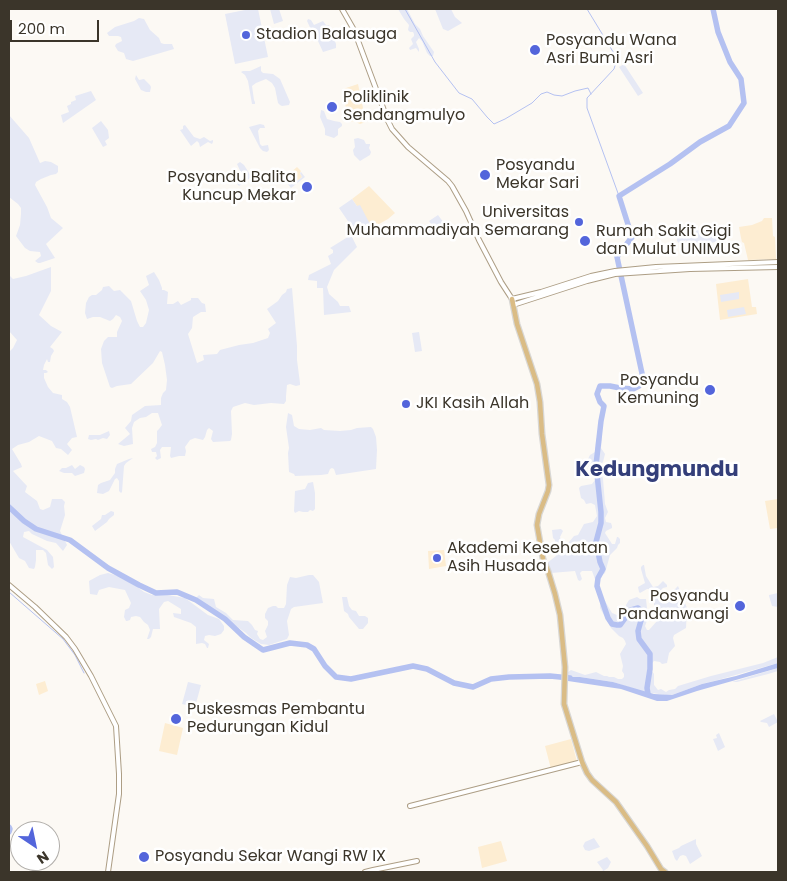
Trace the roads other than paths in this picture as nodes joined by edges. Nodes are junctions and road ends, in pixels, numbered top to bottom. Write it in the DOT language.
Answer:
graph roads {
  1 [pos="342,9"];
  2 [pos="778,262"];
  3 [pos="758,265"];
  4 [pos="778,267"];
  5 [pos="512,302"];
  6 [pos="9,585"];
  7 [pos="582,762"];
  8 [pos="410,806"];
  9 [pos="417,860"];
  10 [pos="662,871"];
  11 [pos="108,872"];
  12 [pos="366,872"];
  1 -- 5 [label="main road"];
  2 -- 3 [label="main road"];
  3 -- 4 [label="main road"];
  3 -- 5 [label="main road"];
  5 -- 7 [label="main road"];
  6 -- 11 [label="main road"];
  7 -- 8 [label="main road"];
  7 -- 10 [label="main road"];
  9 -- 12 [label="main road"];
}
